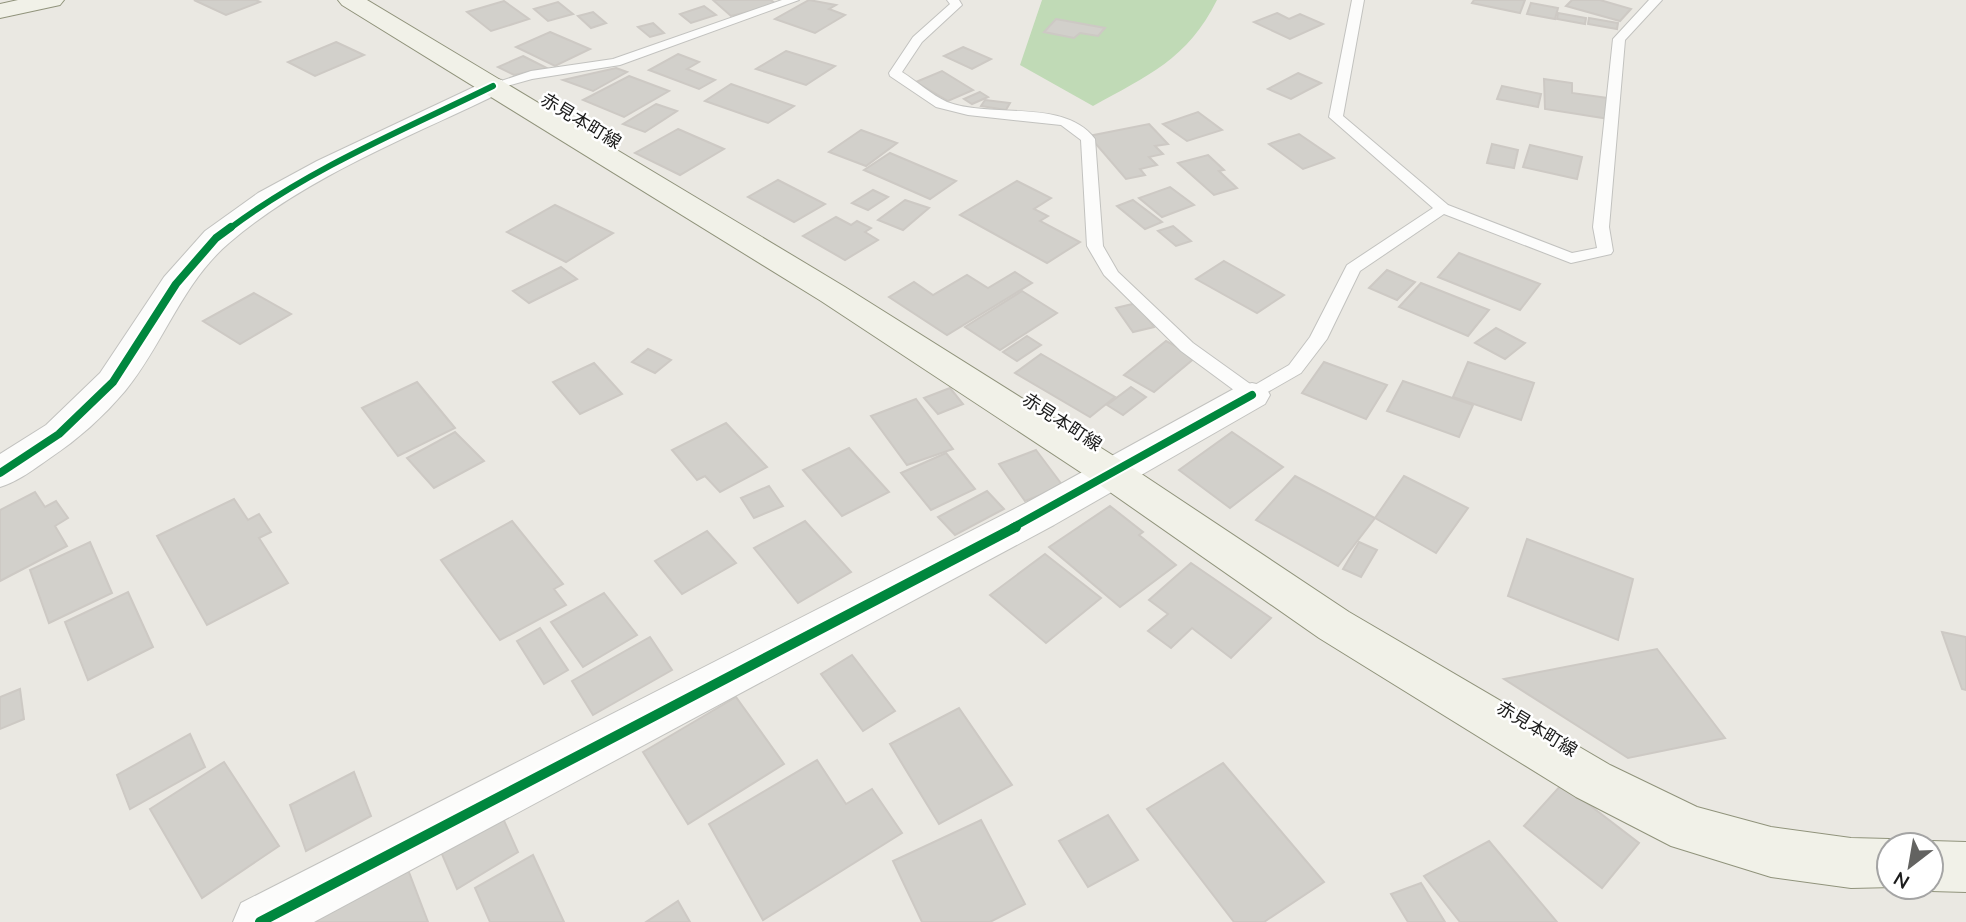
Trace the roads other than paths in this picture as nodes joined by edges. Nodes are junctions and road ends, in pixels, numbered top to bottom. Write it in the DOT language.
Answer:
graph roads {
  1 [pos="52,0"];
  2 [pos="351,0"];
  3 [pos="793,0"];
  4 [pos="953,0"];
  5 [pos="1358,0"];
  6 [pos="1656,0"];
  7 [pos="0,12"];
  8 [pos="493,86"];
  9 [pos="1443,208"];
  10 [pos="1252,395"];
  11 [pos="0,473"];
  12 [pos="1111,473"];
  13 [pos="1875,864"];
  14 [pos="1945,866"];
  15 [pos="1966,867"];
  16 [pos="260,922"];
  1 -- 7 [label="main road"];
  2 -- 8 [label="main road, 赤見本町線"];
  3 -- 8 [label="lane"];
  4 -- 10 [label="lane"];
  5 -- 9 [label="lane"];
  6 -- 9 [label="lane"];
  8 -- 11 [label="street"];
  8 -- 12 [label="main road, 赤見本町線"];
  9 -- 10 [label="lane"];
  10 -- 12 [label="street"];
  12 -- 13 [label="main road, 赤見本町線"];
  12 -- 16 [label="street"];
  14 -- 15 [label="main road"];
}
